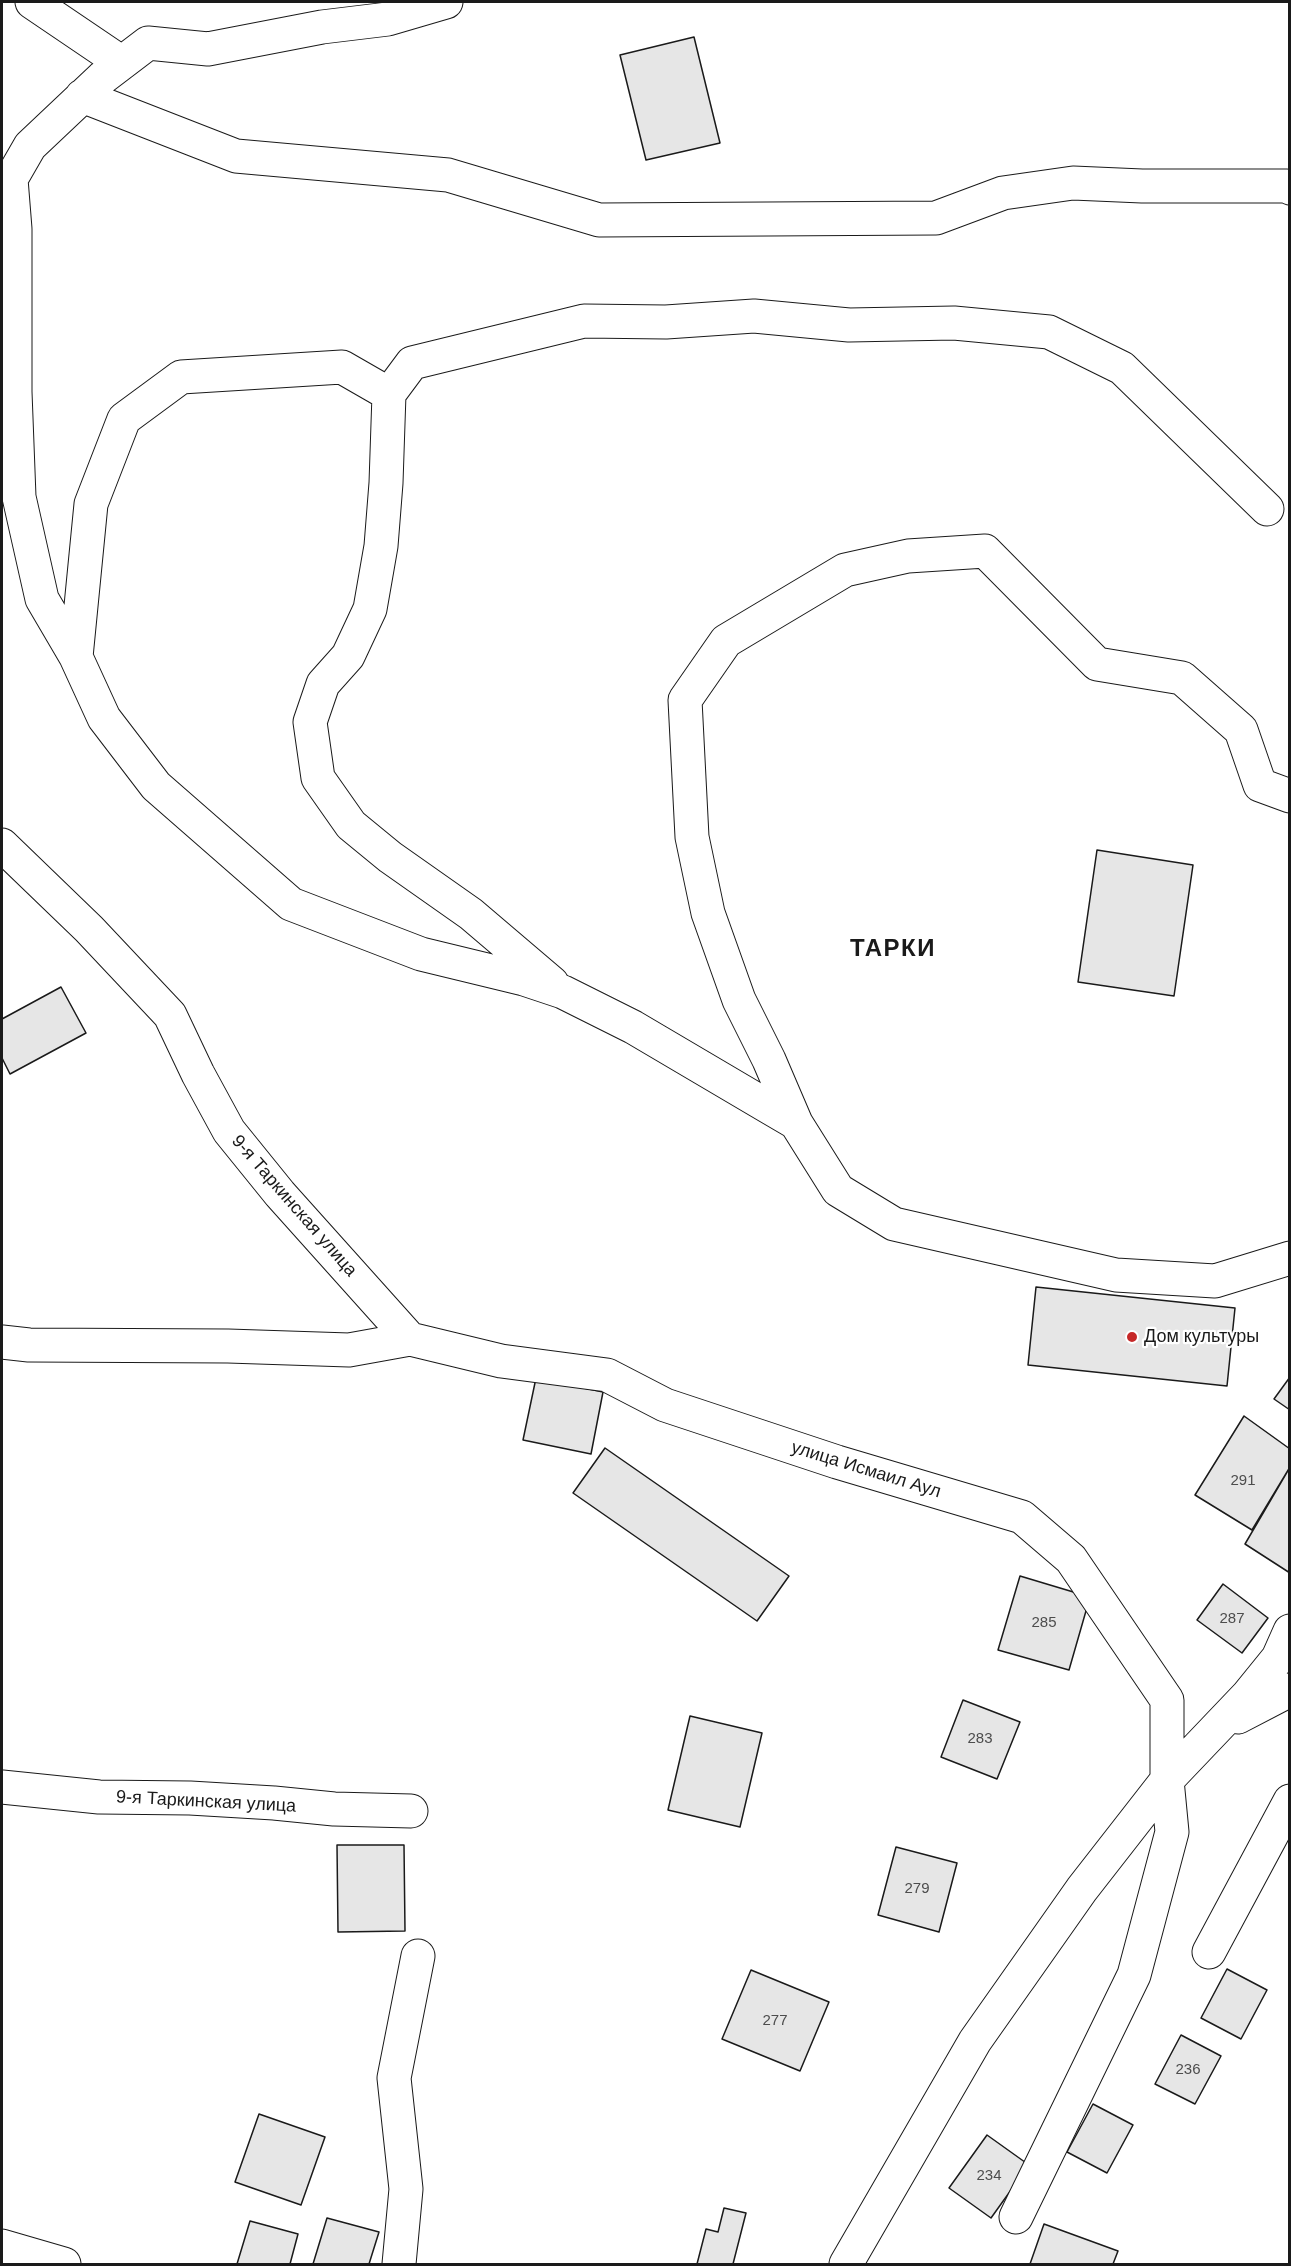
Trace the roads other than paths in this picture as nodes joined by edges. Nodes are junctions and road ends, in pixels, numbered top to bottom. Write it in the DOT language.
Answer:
graph roads {
  1 [pos="32,2"];
  2 [pos="446,2"];
  3 [pos="122,63"];
  4 [pos="82,96"];
  5 [pos="10,165"];
  6 [pos="1290,188"];
  7 [pos="389,394"];
  8 [pos="1267,509"];
  9 [pos="76,657"];
  10 [pos="1290,796"];
  11 [pos="2,845"];
  12 [pos="563,992"];
  13 [pos="796,1123"];
  14 [pos="1290,1258"];
  15 [pos="410,1339"];
  16 [pos="2,1342"];
  17 [pos="1290,1631"];
  18 [pos="1290,1690"];
  19 [pos="1210,1733"];
  20 [pos="1167,1780"];
  21 [pos="2,1787"];
  22 [pos="1290,1801"];
  23 [pos="411,1811"];
  24 [pos="1209,1952"];
  25 [pos="418,1956"];
  26 [pos="1016,2217"];
  27 [pos="2,2246"];
  28 [pos="64,2265"];
  29 [pos="399,2265"];
  30 [pos="846,2265"];
  1 -- 3 [label="street"];
  2 -- 3 [label="street"];
  3 -- 4 [label="street"];
  4 -- 5 [label="street"];
  4 -- 6 [label="street"];
  5 -- 9 [label="street"];
  7 -- 8 [label="street"];
  7 -- 9 [label="street"];
  7 -- 12 [label="street"];
  9 -- 12 [label="street"];
  10 -- 13 [label="street"];
  11 -- 15 [label="street, 9-я Таркинская улица"];
  12 -- 13 [label="street"];
  13 -- 14 [label="street"];
  15 -- 16 [label="street"];
  15 -- 20 [label="street, улица Исмаил Аул"];
  17 -- 19 [label="street"];
  18 -- 19 [label="street"];
  19 -- 20 [label="street"];
  20 -- 26 [label="street, улица Исмаил Аул"];
  20 -- 30 [label="street"];
  21 -- 23 [label="street, 9-я Таркинская улица"];
  22 -- 24 [label="street"];
  25 -- 29 [label="street"];
  27 -- 28 [label="street"];
}
